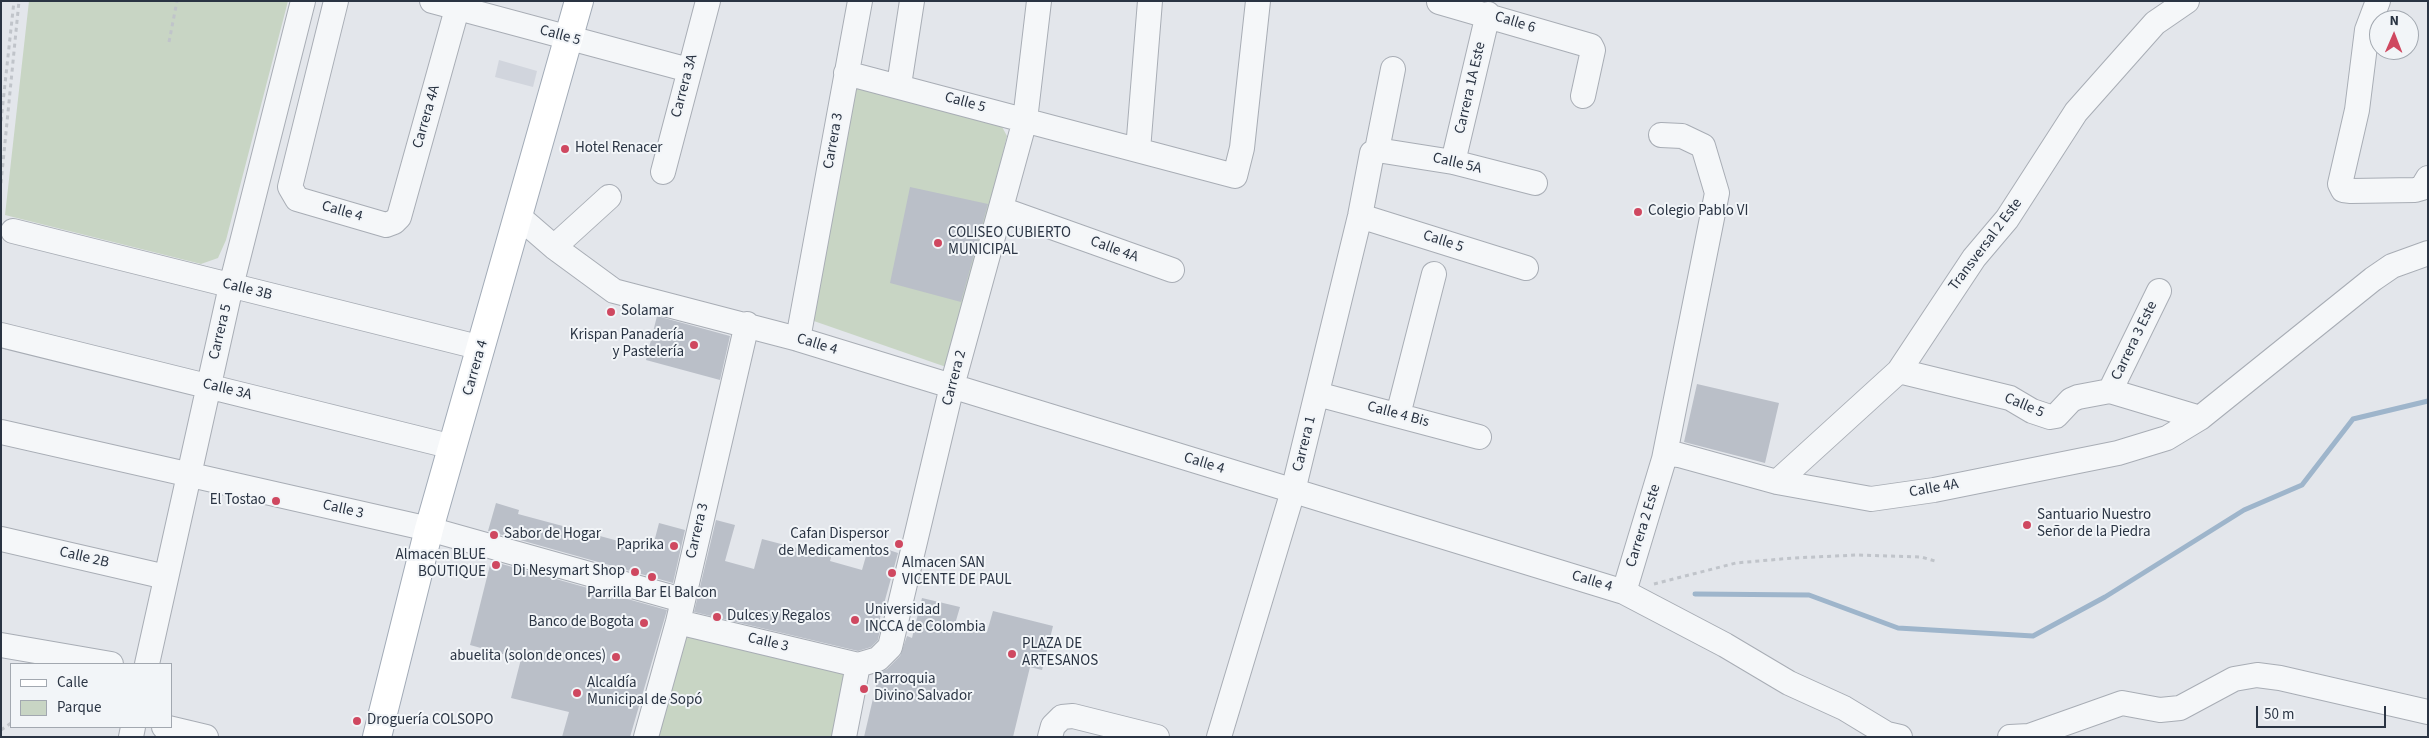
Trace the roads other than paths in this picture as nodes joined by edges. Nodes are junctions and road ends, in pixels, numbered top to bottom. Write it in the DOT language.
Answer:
graph roads {
  1 [pos="303,1"];
  2 [pos="336,1"];
  3 [pos="432,1"];
  4 [pos="579,1"];
  5 [pos="708,1"];
  6 [pos="860,1"];
  7 [pos="912,1"];
  8 [pos="1040,1"];
  9 [pos="1150,1"];
  10 [pos="1258,1"];
  11 [pos="2187,1"];
  12 [pos="2378,1"];
  13 [pos="1439,2"];
  14 [pos="457,9"];
  15 [pos="1488,14"];
  16 [pos="567,37"];
  17 [pos="1393,69"];
  18 [pos="689,70"];
  19 [pos="846,73"];
  20 [pos="899,85"];
  21 [pos="1583,96"];
  22 [pos="1025,120"];
  23 [pos="1661,135"];
  24 [pos="1138,150"];
  25 [pos="1377,150"];
  26 [pos="1453,162"];
  27 [pos="662,172"];
  28 [pos="2428,178"];
  29 [pos="1535,183"];
  30 [pos="610,197"];
  31 [pos="1001,209"];
  32 [pos="517,216"];
  33 [pos="1360,216"];
  34 [pos="394,222"];
  35 [pos="13,231"];
  36 [pos="554,247"];
  37 [pos="2428,253"];
  38 [pos="1526,268"];
  39 [pos="1172,270"];
  40 [pos="1434,274"];
  41 [pos="231,286"];
  42 [pos="2159,291"];
  43 [pos="747,324"];
  44 [pos="1,335"];
  45 [pos="798,339"];
  46 [pos="482,348"];
  47 [pos="1899,370"];
  48 [pos="209,386"];
  49 [pos="952,386"];
  50 [pos="2110,390"];
  51 [pos="1317,394"];
  52 [pos="1398,415"];
  53 [pos="2200,418"];
  54 [pos="1,432"];
  55 [pos="1479,437"];
  56 [pos="453,447"];
  57 [pos="1664,459"];
  58 [pos="189,475"];
  59 [pos="1777,482"];
  60 [pos="1293,491"];
  61 [pos="429,529"];
  62 [pos="1,539"];
  63 [pos="166,577"];
  64 [pos="1624,592"];
  65 [pos="680,611"];
  66 [pos="1,645"];
  67 [pos="105,663"];
  68 [pos="147,663"];
  69 [pos="858,665"];
  70 [pos="2426,706"];
  71 [pos="168,728"];
  72 [pos="1893,735"];
  73 [pos="206,737"];
  74 [pos="378,737"];
  75 [pos="646,737"];
  76 [pos="844,737"];
  77 [pos="1050,737"];
  78 [pos="1157,737"];
  79 [pos="1219,737"];
  80 [pos="2010,737"];
  1 -- 41 [label="street, Carrera 5"];
  2 -- 34 [label="street, Calle 4"];
  3 -- 14 [label="street, Calle 5"];
  4 -- 16 [label="main road, Carrera 4"];
  5 -- 18 [label="street, Carrera 3A"];
  6 -- 19 [label="street, Carrera 3"];
  7 -- 20 [label="street"];
  8 -- 22 [label="street, Carrera 2"];
  9 -- 24 [label="street"];
  10 -- 24 [label="street, Calle 5"];
  11 -- 47 [label="street, Transversal 2 Este"];
  12 -- 28 [label="street"];
  13 -- 15 [label="street, Calle 6"];
  14 -- 16 [label="street, Calle 5"];
  14 -- 34 [label="street, Carrera 4A"];
  15 -- 21 [label="street, Calle 6"];
  15 -- 26 [label="street, Carrera 1A Este"];
  16 -- 18 [label="street, Calle 5"];
  16 -- 32 [label="main road, Carrera 4"];
  17 -- 25 [label="street, Carrera 1"];
  18 -- 27 [label="street, Carrera 3A"];
  19 -- 20 [label="street, Calle 5"];
  19 -- 45 [label="street, Carrera 3"];
  20 -- 22 [label="street, Calle 5"];
  22 -- 24 [label="street, Calle 5"];
  22 -- 31 [label="street, Carrera 2"];
  23 -- 57 [label="street, Carrera 2 Este"];
  25 -- 26 [label="street, Calle 5A"];
  25 -- 33 [label="street, Carrera 1"];
  26 -- 29 [label="street, Calle 5A"];
  30 -- 36 [label="street"];
  31 -- 39 [label="street, Calle 4A"];
  31 -- 49 [label="street, Carrera 2"];
  32 -- 36 [label="street, Calle 4"];
  32 -- 46 [label="main road, Carrera 4"];
  33 -- 38 [label="street, Calle 5"];
  33 -- 51 [label="street, Carrera 1"];
  35 -- 41 [label="street, Calle 3B"];
  36 -- 43 [label="street, Calle 4"];
  37 -- 53 [label="street, Calle 4A"];
  40 -- 52 [label="street"];
  41 -- 46 [label="street, Calle 3B"];
  41 -- 48 [label="street, Carrera 5"];
  42 -- 50 [label="street, Carrera 3 Este"];
  43 -- 45 [label="street, Calle 4"];
  43 -- 65 [label="street, Carrera 3"];
  44 -- 48 [label="street, Calle 3A"];
  45 -- 49 [label="street, Calle 4"];
  46 -- 56 [label="main road, Carrera 4"];
  47 -- 50 [label="street, Calle 5"];
  47 -- 59 [label="street, Transversal 2 Este"];
  48 -- 56 [label="street, Calle 3A"];
  48 -- 58 [label="street, Carrera 5"];
  49 -- 60 [label="street, Calle 4"];
  49 -- 69 [label="street, Carrera 2"];
  50 -- 53 [label="street, Calle 5"];
  51 -- 52 [label="street, Calle 4 Bis"];
  51 -- 60 [label="street, Carrera 1"];
  52 -- 55 [label="street, Calle 4 Bis"];
  53 -- 59 [label="street, Calle 4A"];
  54 -- 58 [label="street, Calle 3"];
  56 -- 61 [label="main road, Carrera 4"];
  57 -- 59 [label="street, Calle 4A"];
  57 -- 64 [label="street, Carrera 2 Este"];
  58 -- 61 [label="street, Calle 3"];
  58 -- 63 [label="street, Carrera 5"];
  60 -- 64 [label="street, Calle 4"];
  60 -- 79 [label="street, Carrera 1"];
  61 -- 65 [label="street, Calle 3"];
  61 -- 74 [label="main road, Carrera 4"];
  62 -- 63 [label="street, Calle 2B"];
  63 -- 68 [label="street, Carrera 5"];
  64 -- 72 [label="street, Calle 4"];
  65 -- 69 [label="street, Calle 3"];
  65 -- 75 [label="street, Carrera 3"];
  66 -- 67 [label="street"];
  69 -- 76 [label="street"];
  70 -- 80 [label="street"];
  71 -- 73 [label="street"];
  77 -- 78 [label="street"];
}
